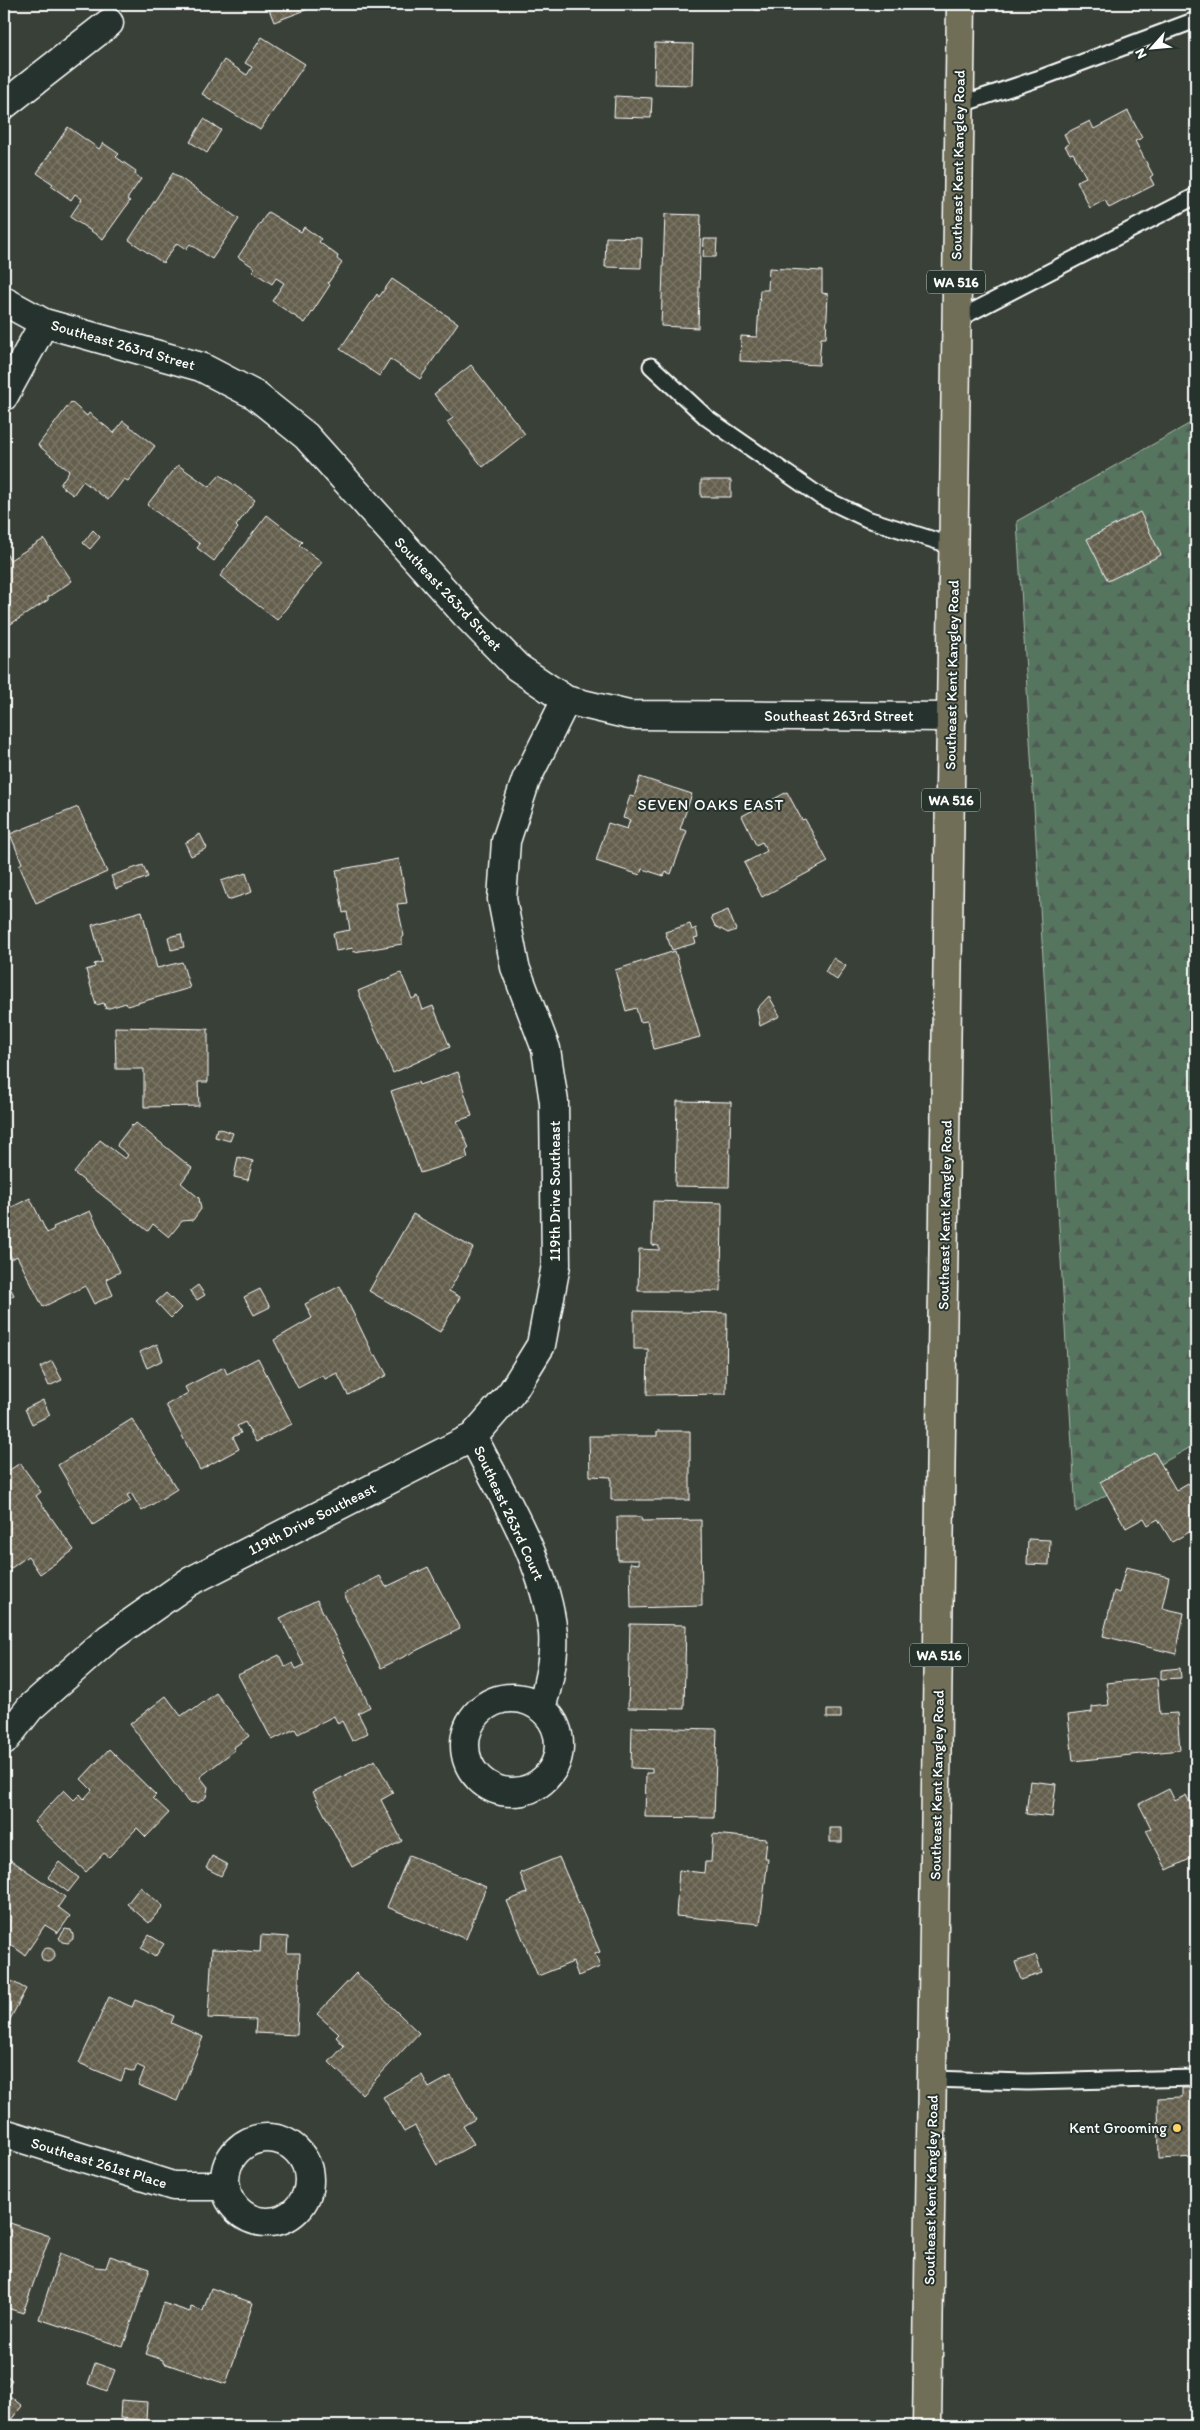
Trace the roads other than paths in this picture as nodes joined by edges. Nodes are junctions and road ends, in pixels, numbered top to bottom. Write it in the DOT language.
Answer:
graph roads {
  1 [pos="961,4"];
  2 [pos="1196,20"];
  3 [pos="109,23"];
  4 [pos="4,105"];
  5 [pos="959,105"];
  6 [pos="1196,196"];
  7 [pos="4,300"];
  8 [pos="956,320"];
  9 [pos="44,323"];
  10 [pos="651,366"];
  11 [pos="4,396"];
  12 [pos="953,546"];
  13 [pos="566,700"];
  14 [pos="952,717"];
  15 [pos="473,1437"];
  16 [pos="540,1708"];
  17 [pos="8,1728"];
  18 [pos="1196,2078"];
  19 [pos="932,2079"];
  20 [pos="4,2133"];
  21 [pos="226,2186"];
  22 [pos="927,2426"];
  1 -- 5 [label="main road, Southeast Kent Kangley Road / WA 516"];
  2 -- 5 [label="lane"];
  3 -- 4 [label="street"];
  5 -- 8 [label="main road, Southeast Kent Kangley Road / WA 516"];
  6 -- 8 [label="lane"];
  7 -- 9 [label="street, Southeast 263rd Street"];
  8 -- 12 [label="main road, Southeast Kent Kangley Road / WA 516"];
  9 -- 11 [label="street"];
  9 -- 13 [label="street, Southeast 263rd Street"];
  10 -- 12 [label="lane"];
  12 -- 14 [label="main road, Southeast Kent Kangley Road / WA 516"];
  13 -- 14 [label="street, Southeast 263rd Street"];
  13 -- 15 [label="street, 119th Drive Southeast"];
  14 -- 19 [label="main road, Southeast Kent Kangley Road / WA 516"];
  15 -- 16 [label="street, Southeast 263rd Court"];
  15 -- 17 [label="street, 119th Drive Southeast"];
  18 -- 19 [label="lane"];
  19 -- 22 [label="main road, Southeast Kent Kangley Road / WA 516"];
  20 -- 21 [label="street, Southeast 261st Place"];
}
